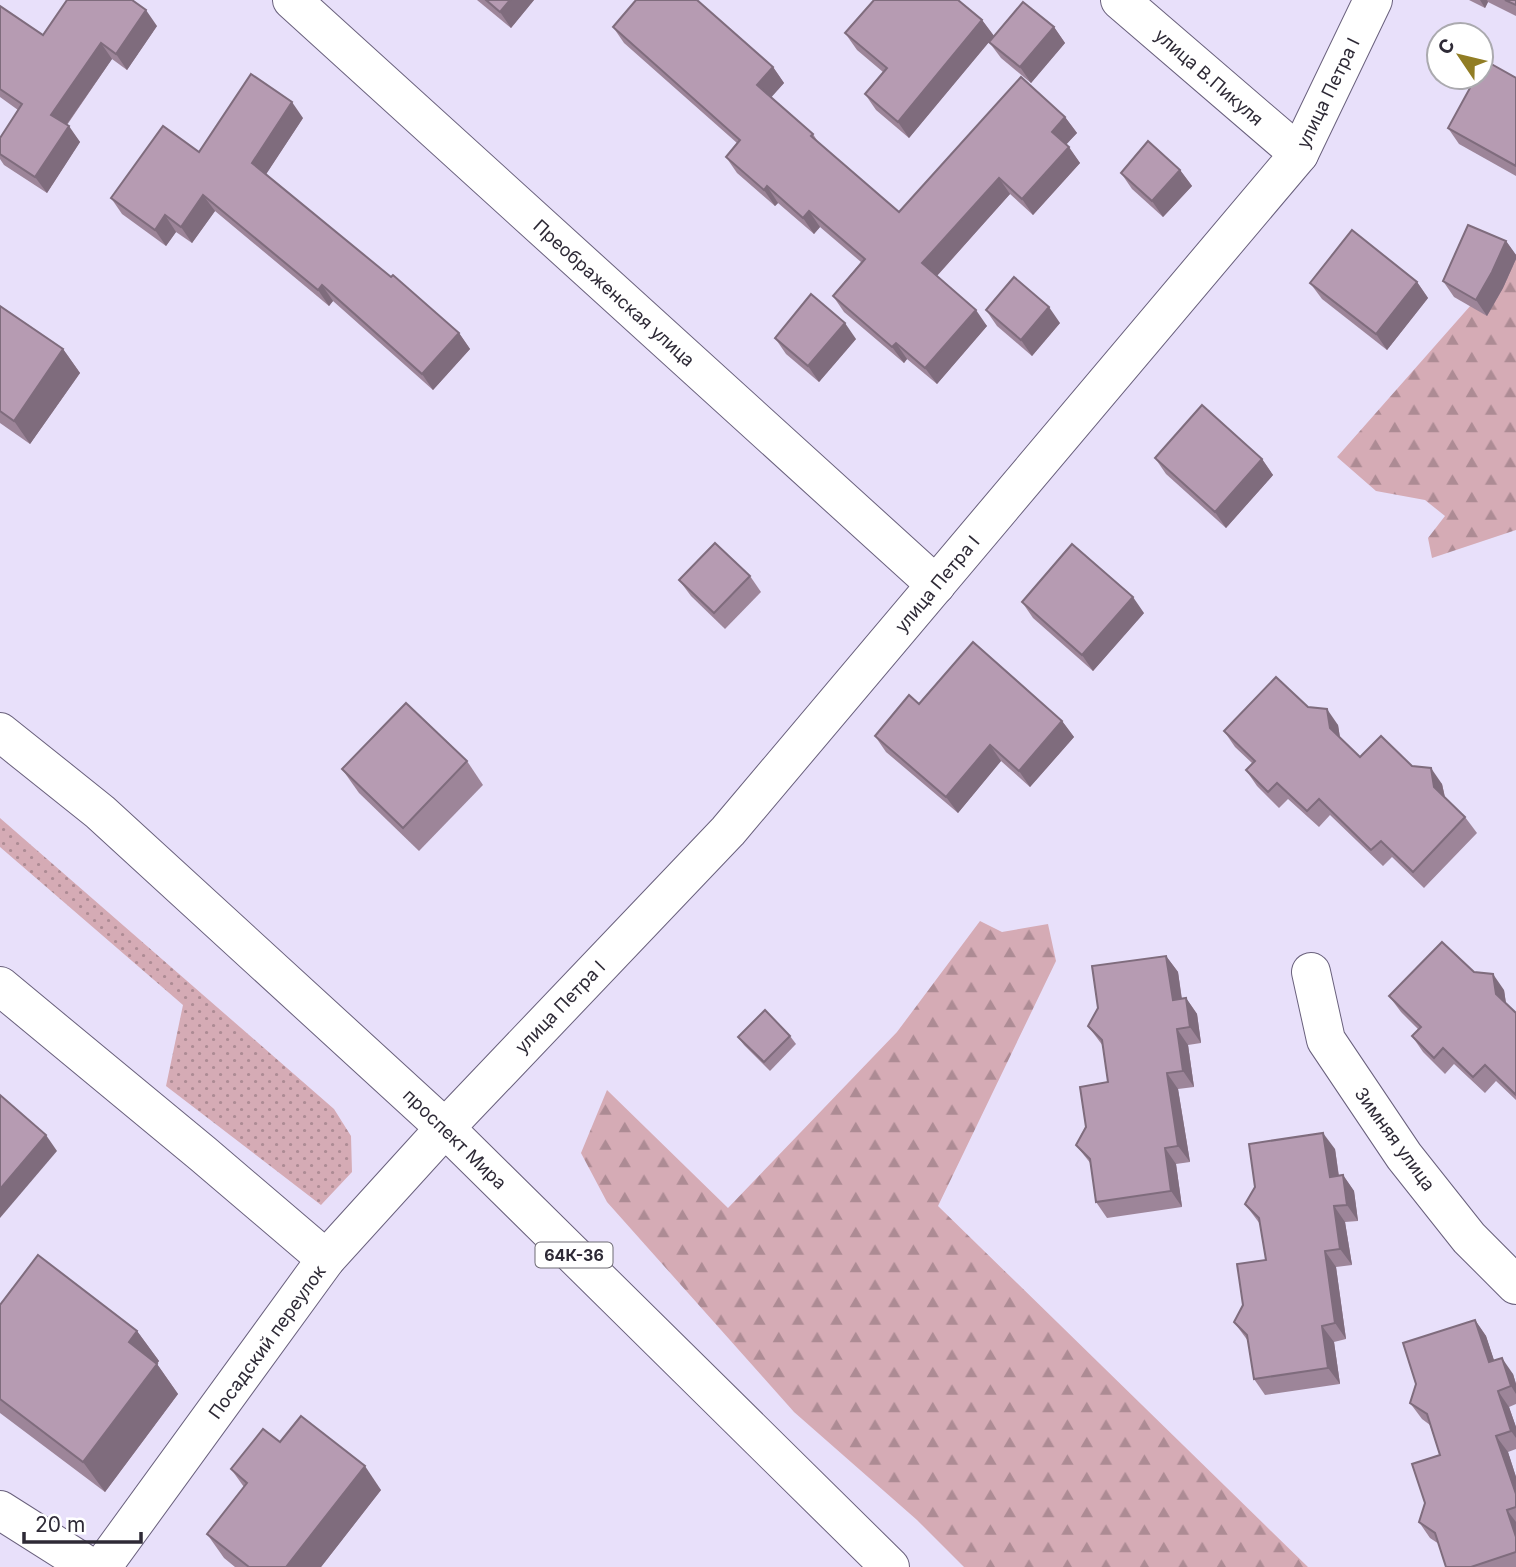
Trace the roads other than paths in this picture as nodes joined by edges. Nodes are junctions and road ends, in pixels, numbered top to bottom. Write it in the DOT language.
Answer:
graph roads {
  1 [pos="292,0"];
  2 [pos="1120,0"];
  3 [pos="1373,0"];
  4 [pos="1298,154"];
  5 [pos="936,585"];
  6 [pos="0,732"];
  7 [pos="1311,972"];
  8 [pos="0,986"];
  9 [pos="445,1128"];
  10 [pos="326,1259"];
  11 [pos="1516,1285"];
  12 [pos="0,1510"];
  13 [pos="90,1567"];
  14 [pos="102,1567"];
  15 [pos="890,1567"];
  1 -- 5 [label="street, Преображенская улица"];
  2 -- 4 [label="street, улица В.Пикуля"];
  3 -- 4 [label="street, улица Петра I"];
  4 -- 5 [label="street, улица Петра I"];
  5 -- 9 [label="street, улица Петра I"];
  6 -- 9 [label="street, проспект Мира"];
  7 -- 11 [label="street, Зимняя улица"];
  8 -- 10 [label="street"];
  9 -- 10 [label="street, Посадский переулок"];
  9 -- 15 [label="street, проспект Мира / 64К-36"];
  10 -- 14 [label="street, Посадский переулок"];
  12 -- 13 [label="street"];
}
